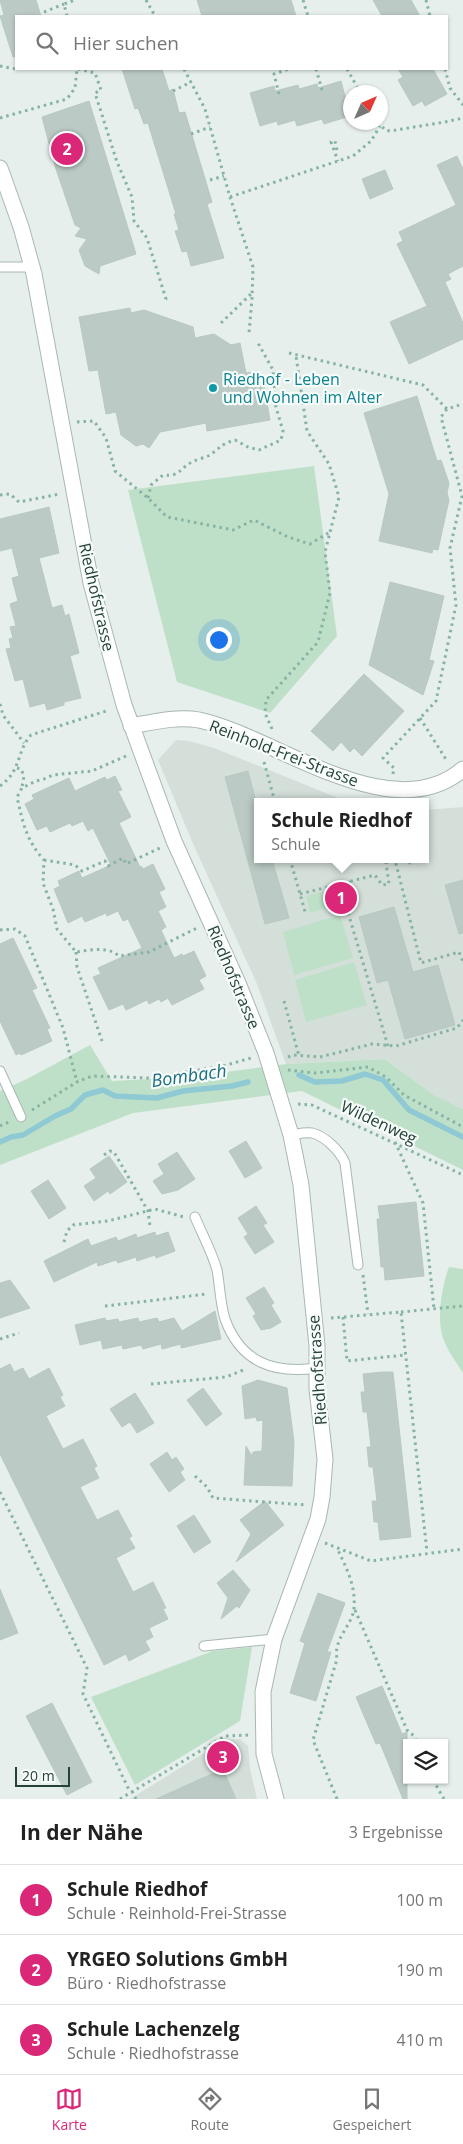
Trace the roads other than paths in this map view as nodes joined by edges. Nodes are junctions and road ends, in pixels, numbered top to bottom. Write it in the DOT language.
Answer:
graph roads {
  1 [pos="0,168"];
  2 [pos="0,267"];
  3 [pos="32,267"];
  4 [pos="131,726"];
  5 [pos="456,766"];
  6 [pos="0,1071"];
  7 [pos="21,1117"];
  8 [pos="291,1135"];
  9 [pos="195,1217"];
  10 [pos="358,1265"];
  11 [pos="317,1368"];
  12 [pos="274,1639"];
  13 [pos="204,1646"];
  14 [pos="276,1799"];
  1 -- 3 [label="street, Riedhofstrasse"];
  2 -- 3 [label="lane"];
  3 -- 4 [label="street, Riedhofstrasse"];
  4 -- 5 [label="street, Reinhold-Frei-Strasse"];
  4 -- 8 [label="street, Riedhofstrasse"];
  6 -- 7 [label="lane"];
  8 -- 10 [label="lane"];
  8 -- 11 [label="street, Riedhofstrasse"];
  9 -- 11 [label="lane"];
  11 -- 12 [label="street, Riedhofstrasse"];
  12 -- 13 [label="lane"];
  12 -- 14 [label="street, Riedhofstrasse"];
}
